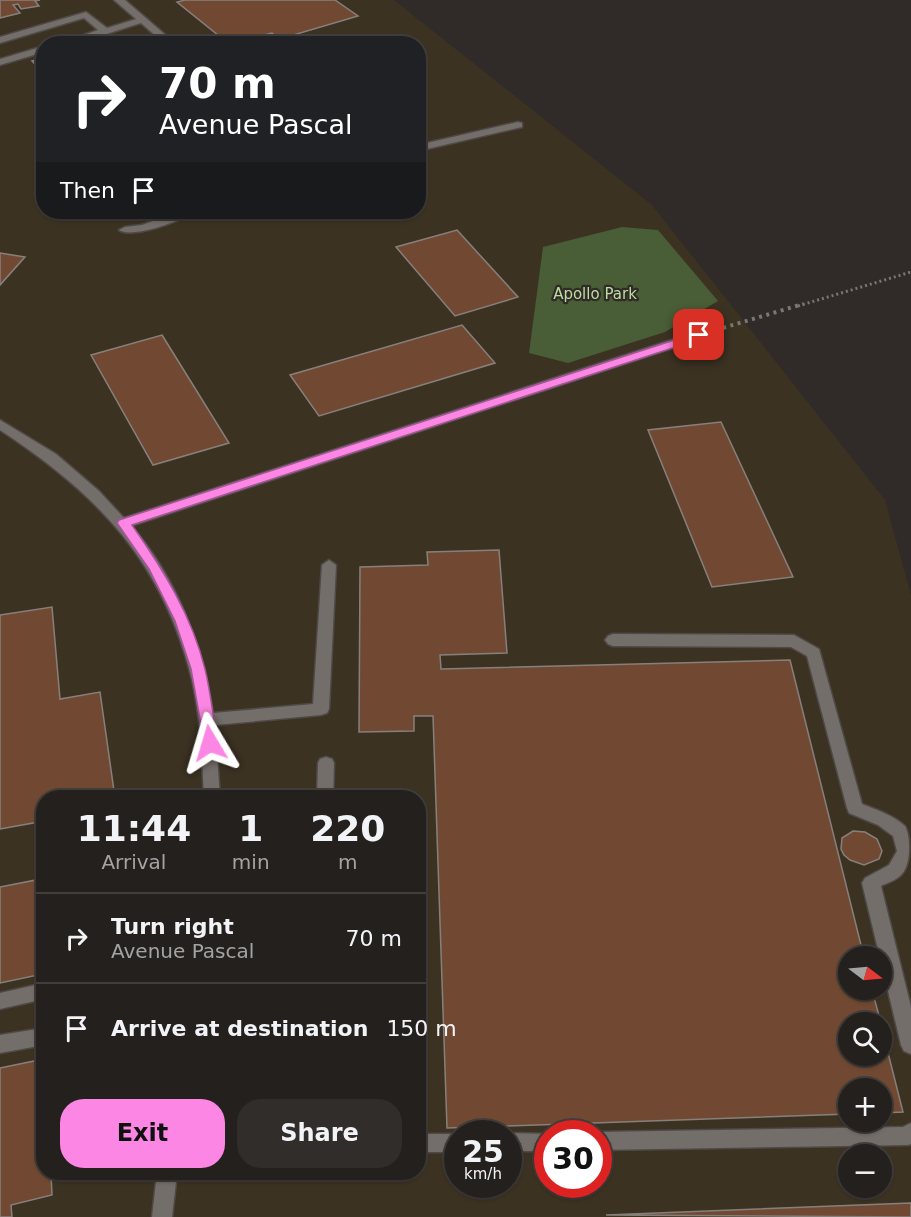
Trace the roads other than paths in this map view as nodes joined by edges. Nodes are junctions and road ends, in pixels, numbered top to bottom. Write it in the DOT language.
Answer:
graph roads {
  1 [pos="118,0"];
  2 [pos="142,20"];
  3 [pos="105,31"];
  4 [pos="89,36"];
  5 [pos="161,36"];
  6 [pos="0,40"];
  7 [pos="36,51"];
  8 [pos="0,62"];
  9 [pos="518,125"];
  10 [pos="426,146"];
  11 [pos="168,219"];
  12 [pos="125,230"];
  13 [pos="699,335"];
  14 [pos="0,424"];
  15 [pos="124,523"];
  16 [pos="329,565"];
  17 [pos="613,640"];
  18 [pos="208,720"];
  19 [pos="326,763"];
  20 [pos="212,790"];
  21 [pos="325,790"];
  22 [pos="36,994"];
  23 [pos="0,1001"];
  24 [pos="36,1037"];
  25 [pos="0,1044"];
  26 [pos="911,1045"];
  27 [pos="911,1132"];
  28 [pos="612,1141"];
  29 [pos="426,1143"];
  30 [pos="444,1143"];
  31 [pos="166,1180"];
  32 [pos="162,1217"];
  1 -- 2 [label="street"];
  2 -- 3 [label="street"];
  2 -- 5 [label="street"];
  3 -- 4 [label="street"];
  3 -- 6 [label="street"];
  7 -- 8 [label="street"];
  9 -- 10 [label="street"];
  11 -- 12 [label="street"];
  13 -- 15 [label="street"];
  14 -- 15 [label="street"];
  15 -- 18 [label="street"];
  16 -- 18 [label="street"];
  17 -- 26 [label="street"];
  18 -- 20 [label="street"];
  19 -- 21 [label="street"];
  22 -- 23 [label="street"];
  24 -- 25 [label="street"];
  27 -- 28 [label="street"];
  29 -- 30 [label="street"];
  31 -- 32 [label="street"];
}
